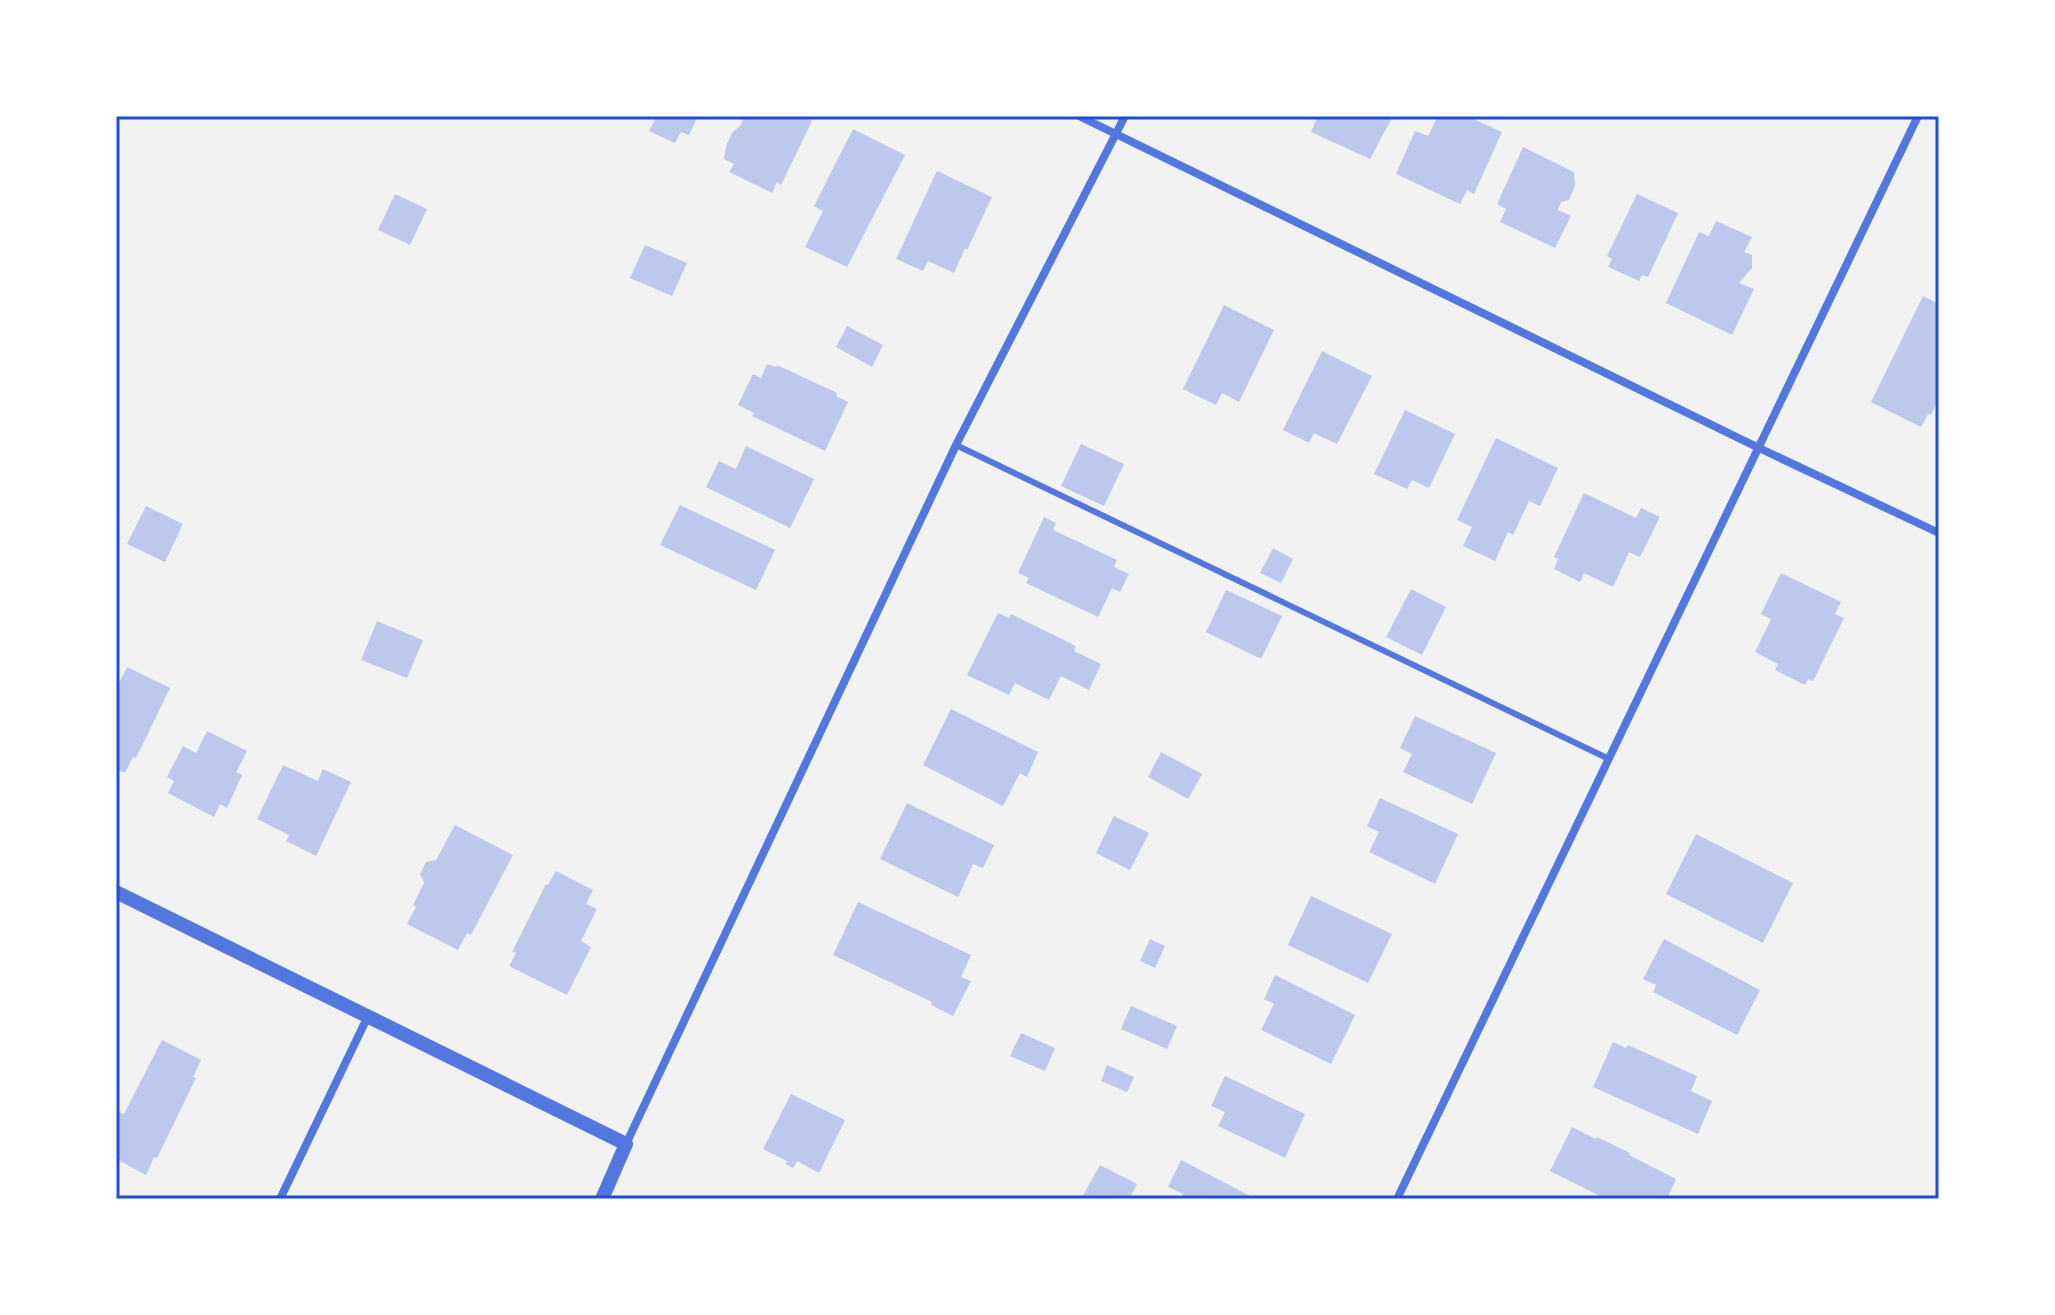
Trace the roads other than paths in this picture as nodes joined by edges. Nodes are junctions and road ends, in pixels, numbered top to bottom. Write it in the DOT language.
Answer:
graph roads {
  1 [pos="1079,116"];
  2 [pos="1125,116"];
  3 [pos="1918,116"];
  4 [pos="1116,134"];
  5 [pos="956,445"];
  6 [pos="1759,448"];
  7 [pos="1939,533"];
  8 [pos="1609,759"];
  9 [pos="116,892"];
  10 [pos="368,1016"];
  11 [pos="626,1144"];
  12 [pos="280,1199"];
  13 [pos="602,1199"];
  14 [pos="1397,1199"];
  1 -- 4 [label="street"];
  2 -- 4 [label="street"];
  3 -- 6 [label="street"];
  4 -- 5 [label="street"];
  4 -- 6 [label="street"];
  5 -- 8 [label="lane"];
  5 -- 11 [label="street"];
  6 -- 7 [label="street"];
  6 -- 8 [label="street"];
  8 -- 14 [label="street"];
  9 -- 10 [label="street"];
  10 -- 11 [label="street"];
  10 -- 12 [label="street"];
  11 -- 13 [label="street"];
}
